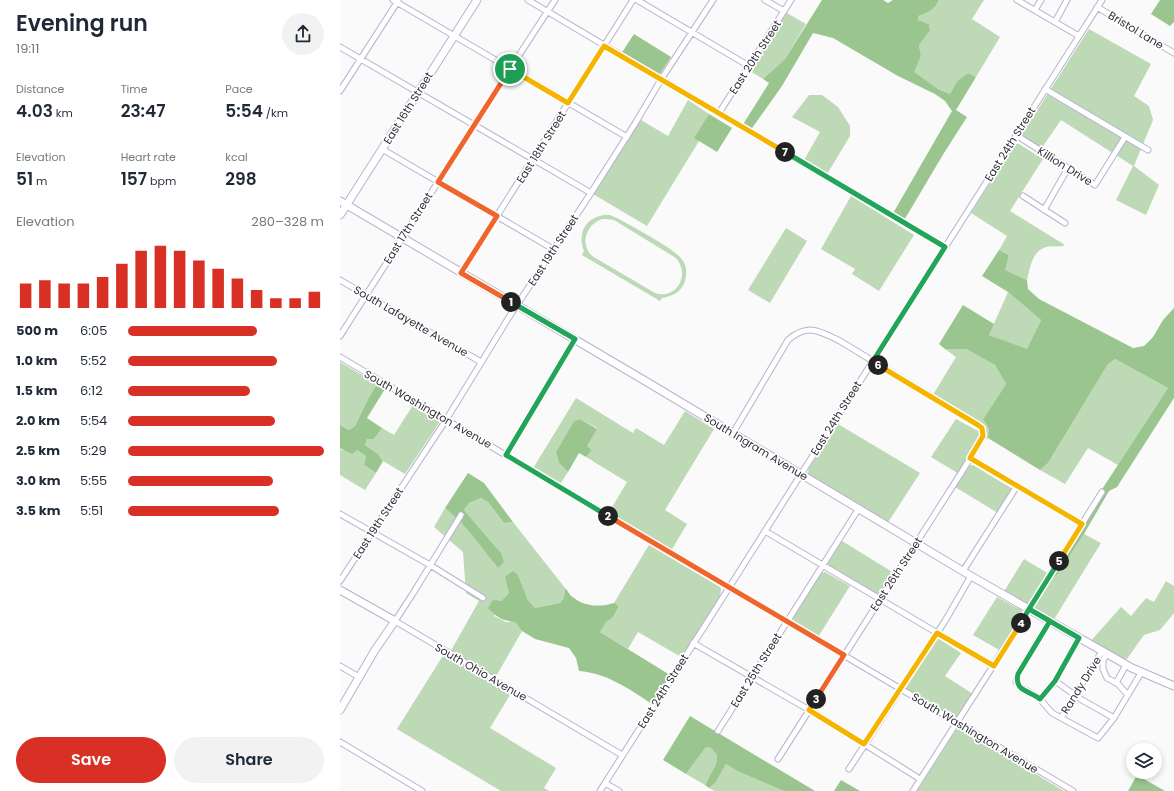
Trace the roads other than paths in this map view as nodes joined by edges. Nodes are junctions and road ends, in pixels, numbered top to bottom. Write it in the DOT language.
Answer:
graph roads {
  1 [pos="477,0"];
  2 [pos="528,0"];
  3 [pos="555,0"];
  4 [pos="633,0"];
  5 [pos="637,0"];
  6 [pos="713,0"];
  7 [pos="766,0"];
  8 [pos="791,0"];
  9 [pos="1017,0"];
  10 [pos="1041,0"];
  11 [pos="1067,0"];
  12 [pos="1102,0"];
  13 [pos="396,1"];
  14 [pos="1097,7"];
  15 [pos="1035,10"];
  16 [pos="548,11"];
  17 [pos="784,11"];
  18 [pos="1055,22"];
  19 [pos="692,32"];
  20 [pos="454,36"];
  21 [pos="1079,36"];
  22 [pos="604,46"];
  23 [pos="340,47"];
  24 [pos="1174,53"];
  25 [pos="361,59"];
  26 [pos="749,66"];
  27 [pos="510,69"];
  28 [pos="662,78"];
  29 [pos="1045,89"];
  30 [pos="340,91"];
  31 [pos="418,92"];
  32 [pos="568,103"];
  33 [pos="719,113"];
  34 [pos="474,125"];
  35 [pos="1016,135"];
  36 [pos="626,137"];
  37 [pos="1125,137"];
  38 [pos="382,148"];
  39 [pos="1148,150"];
  40 [pos="533,159"];
  41 [pos="1068,168"];
  42 [pos="438,182"];
  43 [pos="591,193"];
  44 [pos="1023,196"];
  45 [pos="343,203"];
  46 [pos="1044,210"];
  47 [pos="340,215"];
  48 [pos="497,216"];
  49 [pos="1065,223"];
  50 [pos="402,238"];
  51 [pos="945,247"];
  52 [pos="553,249"];
  53 [pos="461,273"];
  54 [pos="340,280"];
  55 [pos="366,295"];
  56 [pos="517,305"];
  57 [pos="340,336"];
  58 [pos="575,339"];
  59 [pos="340,357"];
  60 [pos="873,361"];
  61 [pos="481,362"];
  62 [pos="446,420"];
  63 [pos="733,433"];
  64 [pos="506,455"];
  65 [pos="970,458"];
  66 [pos="801,473"];
  67 [pos="1017,486"];
  68 [pos="1102,492"];
  69 [pos="859,508"];
  70 [pos="340,514"];
  71 [pos="461,515"];
  72 [pos="1082,524"];
  73 [pos="764,531"];
  74 [pos="372,532"];
  75 [pos="917,542"];
  76 [pos="822,565"];
  77 [pos="430,566"];
  78 [pos="963,571"];
  79 [pos="972,576"];
  80 [pos="340,581"];
  81 [pos="730,586"];
  82 [pos="340,590"];
  83 [pos="483,598"];
  84 [pos="880,599"];
  85 [pos="1029,609"];
  86 [pos="787,620"];
  87 [pos="1050,621"];
  88 [pos="395,622"];
  89 [pos="937,633"];
  90 [pos="1079,638"];
  91 [pos="693,643"];
  92 [pos="1104,652"];
  93 [pos="844,655"];
  94 [pos="1126,665"];
  95 [pos="340,666"];
  96 [pos="994,666"];
  97 [pos="1141,673"];
  98 [pos="359,677"];
  99 [pos="752,677"];
  100 [pos="1055,681"];
  101 [pos="1116,683"];
  102 [pos="1174,686"];
  103 [pos="900,689"];
  104 [pos="1128,695"];
  105 [pos="1074,696"];
  106 [pos="1040,699"];
  107 [pos="340,710"];
  108 [pos="809,710"];
  109 [pos="1061,718"];
  110 [pos="1114,718"];
  111 [pos="957,722"];
  112 [pos="718,731"];
  113 [pos="340,742"];
  114 [pos="864,744"];
  115 [pos="622,755"];
  116 [pos="778,759"];
  117 [pos="849,769"];
  118 [pos="920,779"];
  119 [pos="605,783"];
  120 [pos="422,791"];
  121 [pos="600,791"];
  122 [pos="619,791"];
  123 [pos="912,791"];
  124 [pos="1073,791"];
  1 -- 20 [label="main road, East 16th Street"];
  2 -- 16 [label="street"];
  3 -- 16 [label="street, East 17th Street"];
  4 -- 22 [label="street, East 18th Street"];
  5 -- 19 [label="street"];
  6 -- 19 [label="street, East 19th Street"];
  7 -- 17 [label="street"];
  8 -- 17 [label="street, East 20th Street"];
  9 -- 15 [label="street"];
  10 -- 15 [label="street"];
  11 -- 18 [label="street"];
  12 -- 14 [label="street, East 24th Street"];
  13 -- 20 [label="street"];
  13 -- 25 [label="street"];
  14 -- 21 [label="street, East 24th Street"];
  14 -- 24 [label="street, Bristol Lane"];
  15 -- 18 [label="street"];
  16 -- 22 [label="street"];
  16 -- 27 [label="street, East 17th Street"];
  17 -- 26 [label="street, East 20th Street"];
  18 -- 21 [label="street"];
  19 -- 26 [label="street"];
  19 -- 28 [label="street, East 19th Street"];
  20 -- 27 [label="street"];
  20 -- 31 [label="main road, East 16th Street"];
  21 -- 29 [label="street, East 24th Street"];
  22 -- 28 [label="street"];
  22 -- 32 [label="street, East 18th Street"];
  23 -- 25 [label="street"];
  25 -- 30 [label="street"];
  25 -- 31 [label="street"];
  26 -- 33 [label="street, East 20th Street"];
  27 -- 32 [label="street"];
  27 -- 34 [label="street, East 17th Street"];
  28 -- 33 [label="street"];
  28 -- 36 [label="street, East 19th Street"];
  29 -- 35 [label="street, East 24th Street"];
  29 -- 37 [label="street"];
  31 -- 34 [label="street"];
  31 -- 38 [label="main road, East 16th Street"];
  32 -- 36 [label="street"];
  32 -- 40 [label="street, East 18th Street"];
  33 -- 51 [label="street"];
  34 -- 40 [label="street"];
  34 -- 42 [label="street, East 17th Street"];
  35 -- 41 [label="street, Killion Drive"];
  35 -- 51 [label="street, East 24th Street"];
  36 -- 43 [label="street, East 19th Street"];
  37 -- 39 [label="street"];
  37 -- 41 [label="street, Killion Drive"];
  38 -- 42 [label="street"];
  38 -- 45 [label="main road, East 16th Street"];
  40 -- 43 [label="street"];
  40 -- 48 [label="street, East 18th Street"];
  41 -- 46 [label="street"];
  42 -- 48 [label="street"];
  42 -- 50 [label="street, East 17th Street"];
  43 -- 52 [label="street, East 19th Street"];
  44 -- 46 [label="street"];
  45 -- 47 [label="main road, East 16th Street"];
  45 -- 50 [label="main road, South Ingram Avenue"];
  46 -- 49 [label="street"];
  48 -- 52 [label="street"];
  48 -- 53 [label="street, East 18th Street"];
  50 -- 53 [label="main road, South Ingram Avenue"];
  50 -- 55 [label="street, East 17th Street"];
  51 -- 60 [label="street, East 24th Street"];
  52 -- 56 [label="street, East 19th Street"];
  53 -- 56 [label="main road, South Ingram Avenue"];
  54 -- 55 [label="street, South Lafayette Avenue"];
  55 -- 57 [label="street, East 17th Street"];
  55 -- 61 [label="street, South Lafayette Avenue"];
  56 -- 58 [label="main road, South Ingram Avenue"];
  56 -- 61 [label="street, East 19th Street"];
  58 -- 63 [label="main road, South Ingram Avenue"];
  58 -- 64 [label="street"];
  59 -- 62 [label="street, South Washington Avenue"];
  60 -- 63 [label="street"];
  60 -- 65 [label="street, East 26th Street"];
  60 -- 66 [label="street, East 24th Street"];
  61 -- 62 [label="street, East 19th Street"];
  62 -- 64 [label="street, South Washington Avenue"];
  62 -- 74 [label="street, East 19th Street"];
  63 -- 66 [label="main road, South Ingram Avenue"];
  64 -- 81 [label="street, South Washington Avenue"];
  65 -- 67 [label="street"];
  65 -- 75 [label="street, East 26th Street"];
  66 -- 69 [label="main road, South Ingram Avenue"];
  66 -- 73 [label="street, East 24th Street"];
  67 -- 72 [label="street"];
  67 -- 78 [label="street"];
  68 -- 72 [label="street"];
  69 -- 75 [label="main road, South Ingram Avenue"];
  69 -- 76 [label="street, East 25th Street"];
  70 -- 74 [label="street"];
  71 -- 77 [label="street"];
  72 -- 85 [label="street"];
  73 -- 76 [label="street"];
  73 -- 81 [label="street, East 24th Street"];
  74 -- 77 [label="street"];
  74 -- 80 [label="street, East 19th Street"];
  75 -- 78 [label="main road, South Ingram Avenue"];
  75 -- 84 [label="street, East 26th Street"];
  76 -- 84 [label="street"];
  76 -- 86 [label="street, East 25th Street"];
  77 -- 83 [label="street"];
  77 -- 88 [label="street"];
  78 -- 79 [label="main road, South Ingram Avenue"];
  79 -- 85 [label="main road, South Ingram Avenue"];
  79 -- 89 [label="street"];
  81 -- 86 [label="street, South Washington Avenue"];
  81 -- 91 [label="street, East 24th Street"];
  82 -- 88 [label="main road, South Ohio Avenue"];
  84 -- 89 [label="street"];
  84 -- 93 [label="street, East 26th Street"];
  85 -- 87 [label="main road, South Ingram Avenue"];
  85 -- 96 [label="street"];
  86 -- 93 [label="street, South Washington Avenue"];
  86 -- 99 [label="street, East 25th Street"];
  87 -- 90 [label="main road, South Ingram Avenue"];
  87 -- 106 [label="street"];
  88 -- 98 [label="main road"];
  88 -- 115 [label="street, South Ohio Avenue"];
  89 -- 96 [label="street"];
  89 -- 103 [label="street"];
  90 -- 92 [label="main road, South Ingram Avenue"];
  90 -- 100 [label="street"];
  91 -- 99 [label="street"];
  91 -- 115 [label="street, East 24th Street"];
  92 -- 94 [label="main road, South Ingram Avenue"];
  92 -- 101 [label="street"];
  92 -- 105 [label="street, Randy Drive"];
  93 -- 103 [label="street, South Washington Avenue"];
  93 -- 108 [label="street, East 26th Street"];
  94 -- 97 [label="main road, South Ingram Avenue"];
  94 -- 101 [label="street"];
  95 -- 98 [label="street"];
  96 -- 111 [label="street"];
  97 -- 102 [label="main road, South Ingram Avenue"];
  97 -- 104 [label="street"];
  98 -- 107 [label="main road"];
  99 -- 108 [label="street"];
  99 -- 112 [label="street, East 25th Street"];
  100 -- 105 [label="street"];
  100 -- 106 [label="street"];
  101 -- 104 [label="street"];
  103 -- 111 [label="street, South Washington Avenue"];
  103 -- 114 [label="street"];
  104 -- 110 [label="street"];
  105 -- 109 [label="street, Randy Drive"];
  105 -- 110 [label="street"];
  106 -- 109 [label="street"];
  108 -- 114 [label="street"];
  108 -- 116 [label="street, East 26th Street"];
  109 -- 110 [label="street"];
  111 -- 118 [label="street"];
  111 -- 124 [label="street, South Washington Avenue"];
  113 -- 120 [label="street"];
  114 -- 117 [label="street"];
  114 -- 118 [label="street"];
  115 -- 119 [label="street, East 24th Street"];
  118 -- 123 [label="street"];
  119 -- 121 [label="street, East 24th Street"];
  119 -- 122 [label="street"];
}
